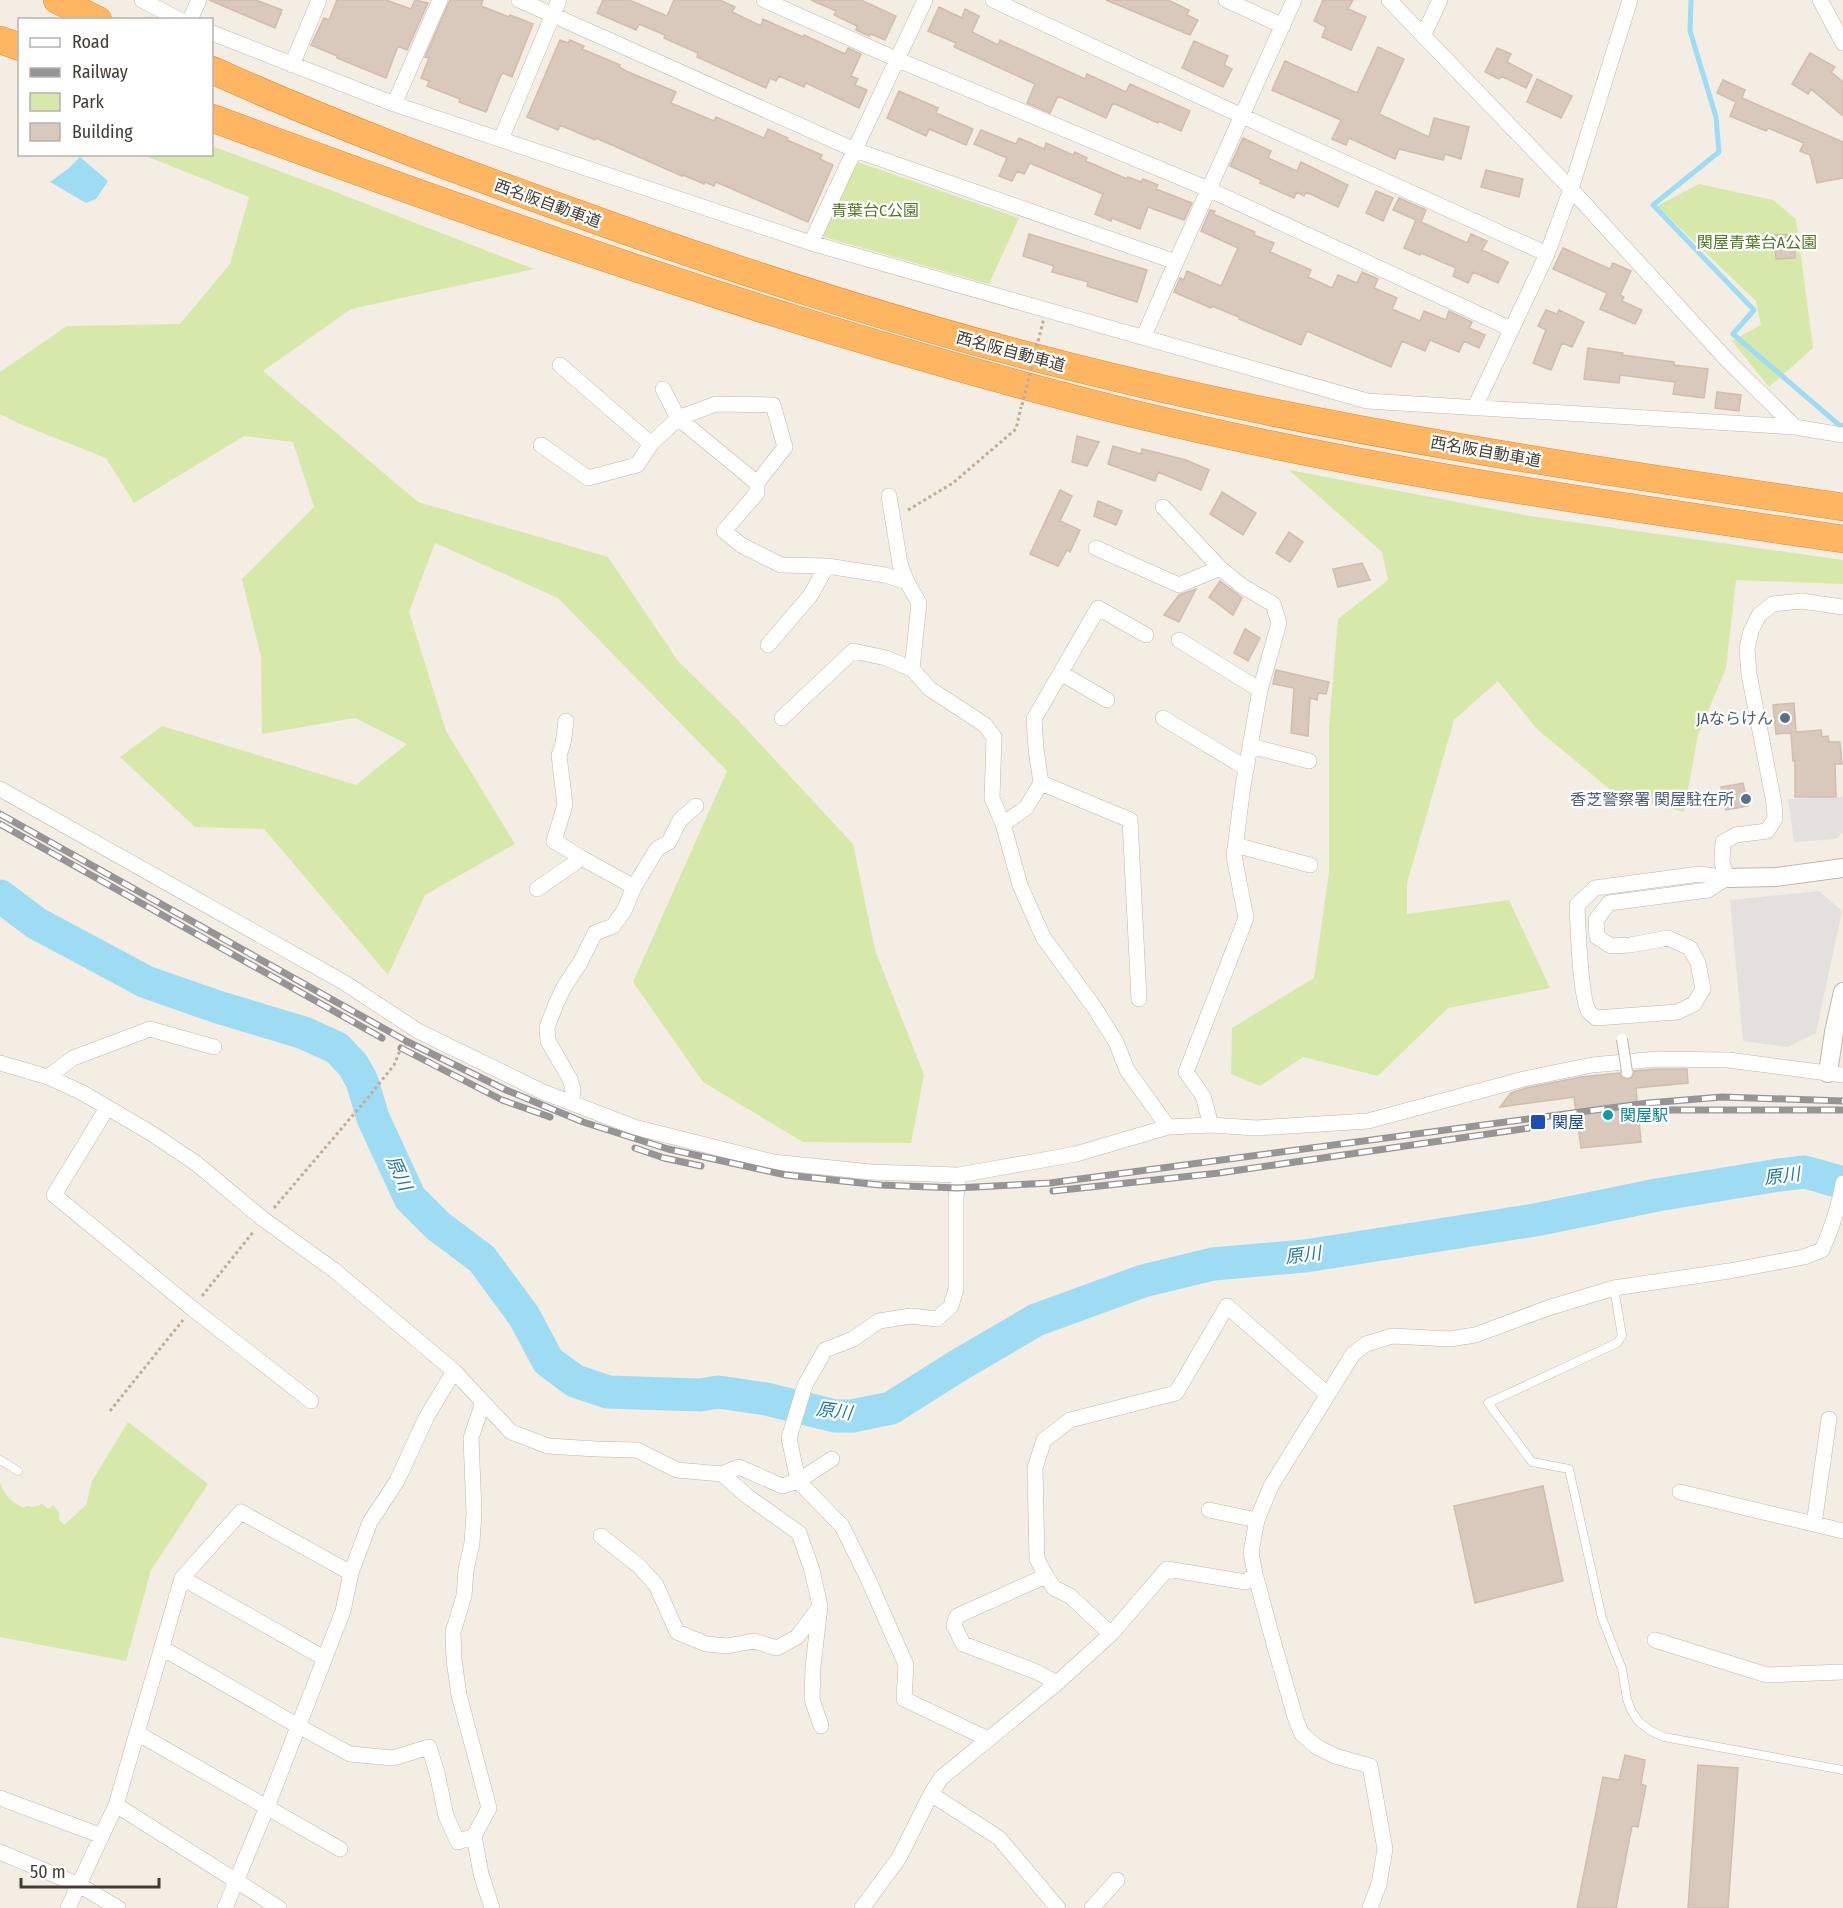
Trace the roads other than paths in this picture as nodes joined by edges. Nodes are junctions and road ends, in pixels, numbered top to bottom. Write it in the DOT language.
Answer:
graph roads {
  1 [pos="57,0"];
  2 [pos="142,0"];
  3 [pos="199,0"];
  4 [pos="319,0"];
  5 [pos="440,0"];
  6 [pos="519,0"];
  7 [pos="559,0"];
  8 [pos="764,0"];
  9 [pos="924,0"];
  10 [pos="993,0"];
  11 [pos="1226,0"];
  12 [pos="1294,0"];
  13 [pos="1389,0"];
  14 [pos="1440,0"];
  15 [pos="1629,0"];
  16 [pos="1820,0"];
  17 [pos="552,14"];
  18 [pos="94,18"];
  19 [pos="176,18"];
  20 [pos="191,18"];
  21 [pos="1283,26"];
  22 [pos="213,33"];
  23 [pos="1423,36"];
  24 [pos="0,40"];
  25 [pos="1843,43"];
  26 [pos="18,46"];
  27 [pos="896,59"];
  28 [pos="292,65"];
  29 [pos="213,70"];
  30 [pos="394,104"];
  31 [pos="1242,116"];
  32 [pos="213,118"];
  33 [pos="501,139"];
  34 [pos="855,150"];
  35 [pos="1208,189"];
  36 [pos="1571,189"];
  37 [pos="811,243"];
  38 [pos="1547,254"];
  39 [pos="1176,262"];
  40 [pos="1511,329"];
  41 [pos="1144,336"];
  42 [pos="560,365"];
  43 [pos="663,389"];
  44 [pos="1475,407"];
  45 [pos="678,418"];
  46 [pos="1796,427"];
  47 [pos="1843,435"];
  48 [pos="651,444"];
  49 [pos="541,445"];
  50 [pos="757,483"];
  51 [pos="889,496"];
  52 [pos="1163,507"];
  53 [pos="1843,507"];
  54 [pos="1843,539"];
  55 [pos="1096,548"];
  56 [pos="827,567"];
  57 [pos="1220,568"];
  58 [pos="907,582"];
  59 [pos="1843,607"];
  60 [pos="1146,635"];
  61 [pos="1179,640"];
  62 [pos="768,645"];
  63 [pos="912,669"];
  64 [pos="1061,673"];
  65 [pos="1260,690"];
  66 [pos="1107,700"];
  67 [pos="782,718"];
  68 [pos="1163,718"];
  69 [pos="566,721"];
  70 [pos="1250,746"];
  71 [pos="1309,760"];
  72 [pos="1246,768"];
  73 [pos="1041,783"];
  74 [pos="0,789"];
  75 [pos="696,806"];
  76 [pos="1003,824"];
  77 [pos="1235,845"];
  78 [pos="580,857"];
  79 [pos="1310,865"];
  80 [pos="1843,868"];
  81 [pos="1727,878"];
  82 [pos="634,887"];
  83 [pos="537,889"];
  84 [pos="1843,992"];
  85 [pos="1139,999"];
  86 [pos="1622,1039"];
  87 [pos="214,1047"];
  88 [pos="0,1063"];
  89 [pos="1627,1072"];
  90 [pos="1835,1074"];
  91 [pos="48,1077"];
  92 [pos="571,1103"];
  93 [pos="107,1108"];
  94 [pos="1211,1125"];
  95 [pos="1168,1127"];
  96 [pos="958,1175"];
  97 [pos="1843,1183"];
  98 [pos="1842,1201"];
  99 [pos="1614,1288"];
  100 [pos="454,1371"];
  101 [pos="1327,1394"];
  102 [pos="311,1401"];
  103 [pos="483,1402"];
  104 [pos="1829,1419"];
  105 [pos="832,1459"];
  106 [pos="0,1460"];
  107 [pos="18,1471"];
  108 [pos="722,1474"];
  109 [pos="798,1481"];
  110 [pos="1680,1492"];
  111 [pos="1209,1510"];
  112 [pos="1257,1520"];
  113 [pos="1814,1524"];
  114 [pos="1843,1532"];
  115 [pos="601,1536"];
  116 [pos="351,1573"];
  117 [pos="1255,1574"];
  118 [pos="1046,1576"];
  119 [pos="182,1578"];
  120 [pos="819,1606"];
  121 [pos="1111,1634"];
  122 [pos="1655,1640"];
  123 [pos="162,1648"];
  124 [pos="324,1658"];
  125 [pos="1843,1672"];
  126 [pos="1057,1683"];
  127 [pos="298,1726"];
  128 [pos="821,1726"];
  129 [pos="137,1734"];
  130 [pos="988,1739"];
  131 [pos="1843,1770"];
  132 [pos="931,1794"];
  133 [pos="0,1797"];
  134 [pos="116,1805"];
  135 [pos="267,1807"];
  136 [pos="102,1836"];
  137 [pos="474,1836"];
  138 [pos="339,1849"];
  139 [pos="0,1852"];
  140 [pos="1117,1880"];
  141 [pos="236,1881"];
  142 [pos="79,1886"];
  143 [pos="68,1908"];
  144 [pos="118,1908"];
  145 [pos="225,1908"];
  146 [pos="279,1908"];
  147 [pos="492,1908"];
  148 [pos="862,1908"];
  149 [pos="1058,1908"];
  150 [pos="1092,1908"];
  151 [pos="1370,1908"];
  1 -- 18 [label="highway"];
  2 -- 19 [label="street"];
  3 -- 20 [label="street"];
  4 -- 28 [label="street"];
  5 -- 30 [label="street"];
  6 -- 17 [label="street"];
  7 -- 17 [label="street"];
  8 -- 27 [label="street"];
  9 -- 27 [label="street"];
  10 -- 31 [label="street"];
  11 -- 21 [label="street"];
  12 -- 21 [label="street"];
  13 -- 23 [label="street"];
  14 -- 23 [label="street"];
  15 -- 36 [label="street"];
  16 -- 25 [label="street"];
  17 -- 33 [label="street"];
  17 -- 34 [label="street"];
  21 -- 31 [label="street"];
  22 -- 28 [label="street"];
  23 -- 36 [label="street"];
  24 -- 26 [label="highway"];
  27 -- 34 [label="street"];
  27 -- 35 [label="street"];
  28 -- 30 [label="street"];
  29 -- 53 [label="highway, 西名阪自動車道"];
  30 -- 33 [label="street"];
  31 -- 35 [label="street"];
  31 -- 38 [label="street"];
  32 -- 54 [label="highway, 西名阪自動車道"];
  33 -- 37 [label="street"];
  34 -- 37 [label="street"];
  34 -- 39 [label="street"];
  35 -- 39 [label="street"];
  35 -- 40 [label="street"];
  36 -- 38 [label="street"];
  36 -- 46 [label="street"];
  37 -- 41 [label="street"];
  38 -- 40 [label="street"];
  39 -- 41 [label="street"];
  40 -- 44 [label="street"];
  41 -- 44 [label="street"];
  42 -- 48 [label="street"];
  43 -- 45 [label="street"];
  44 -- 46 [label="street"];
  45 -- 48 [label="street"];
  45 -- 50 [label="street"];
  45 -- 50 [label="street"];
  46 -- 47 [label="street"];
  48 -- 49 [label="street"];
  50 -- 56 [label="street"];
  51 -- 58 [label="street"];
  52 -- 57 [label="street"];
  55 -- 57 [label="street"];
  56 -- 58 [label="street"];
  56 -- 62 [label="street"];
  57 -- 65 [label="street"];
  58 -- 63 [label="street"];
  59 -- 81 [label="street"];
  60 -- 64 [label="street"];
  61 -- 65 [label="street"];
  63 -- 67 [label="street"];
  63 -- 76 [label="street"];
  64 -- 66 [label="street"];
  64 -- 73 [label="street"];
  65 -- 70 [label="street"];
  68 -- 72 [label="street"];
  69 -- 78 [label="street"];
  70 -- 71 [label="street"];
  70 -- 72 [label="street"];
  72 -- 77 [label="street"];
  73 -- 76 [label="street"];
  73 -- 85 [label="street"];
  74 -- 92 [label="street"];
  75 -- 82 [label="street"];
  76 -- 95 [label="street"];
  77 -- 79 [label="street"];
  77 -- 94 [label="street"];
  78 -- 82 [label="street"];
  78 -- 83 [label="street"];
  80 -- 81 [label="street"];
  81 -- 81 [label="street"];
  82 -- 92 [label="street"];
  84 -- 90 [label="street"];
  86 -- 89 [label="street, bridge"];
  87 -- 91 [label="street"];
  88 -- 91 [label="street"];
  90 -- 94 [label="street"];
  91 -- 93 [label="street"];
  92 -- 96 [label="street"];
  93 -- 100 [label="street"];
  93 -- 102 [label="street"];
  94 -- 95 [label="street"];
  95 -- 96 [label="street"];
  96 -- 109 [label="street"];
  97 -- 98 [label="street"];
  98 -- 99 [label="street"];
  99 -- 101 [label="street"];
  99 -- 131 [label="lane"];
  100 -- 103 [label="street"];
  100 -- 116 [label="street"];
  101 -- 112 [label="street"];
  101 -- 118 [label="street"];
  103 -- 108 [label="street"];
  103 -- 137 [label="street"];
  104 -- 113 [label="street"];
  105 -- 109 [label="street"];
  106 -- 107 [label="lane"];
  108 -- 109 [label="street"];
  108 -- 120 [label="street"];
  109 -- 130 [label="street"];
  110 -- 113 [label="street"];
  111 -- 112 [label="street"];
  112 -- 117 [label="street"];
  113 -- 114 [label="street"];
  115 -- 120 [label="street"];
  116 -- 119 [label="street"];
  116 -- 124 [label="street"];
  117 -- 121 [label="street"];
  117 -- 151 [label="street"];
  118 -- 121 [label="street"];
  118 -- 126 [label="street"];
  119 -- 123 [label="street"];
  119 -- 124 [label="street"];
  120 -- 128 [label="street"];
  121 -- 126 [label="street"];
  122 -- 125 [label="street"];
  123 -- 127 [label="street"];
  123 -- 129 [label="street"];
  124 -- 127 [label="street"];
  126 -- 130 [label="street"];
  127 -- 135 [label="street"];
  127 -- 137 [label="street"];
  129 -- 134 [label="street"];
  129 -- 135 [label="street"];
  130 -- 132 [label="street"];
  132 -- 148 [label="street"];
  132 -- 149 [label="street"];
  133 -- 136 [label="street"];
  134 -- 136 [label="street"];
  134 -- 141 [label="street"];
  135 -- 138 [label="street"];
  135 -- 141 [label="street"];
  136 -- 142 [label="street"];
  137 -- 147 [label="street"];
  139 -- 142 [label="street"];
  140 -- 150 [label="street"];
  141 -- 145 [label="street"];
  141 -- 146 [label="street"];
  142 -- 143 [label="street"];
  142 -- 144 [label="street"];
}
